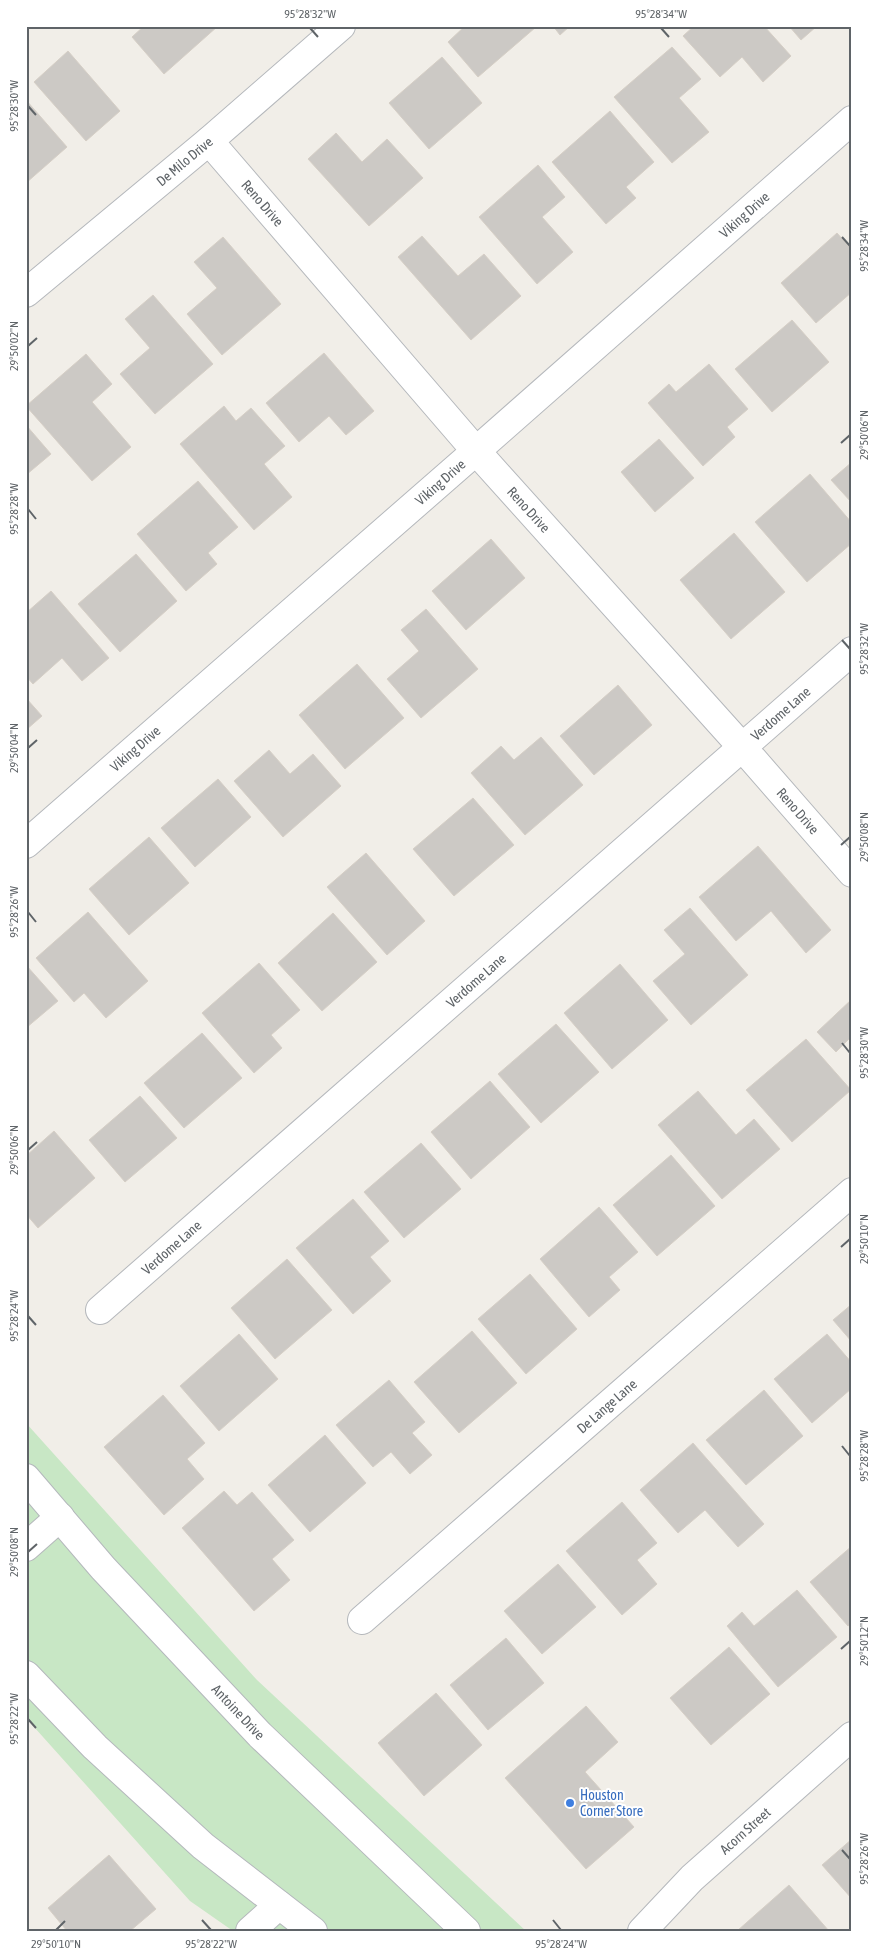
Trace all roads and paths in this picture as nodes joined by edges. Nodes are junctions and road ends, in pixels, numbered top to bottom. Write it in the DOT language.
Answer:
graph roads {
  1 [pos="341,26"];
  2 [pos="852,120"];
  3 [pos="209,141"];
  4 [pos="26,293"];
  5 [pos="476,452"];
  6 [pos="852,651"];
  7 [pos="742,747"];
  8 [pos="26,844"];
  9 [pos="852,873"];
  10 [pos="852,1192"];
  11 [pos="100,1310"];
  12 [pos="26,1478"];
  13 [pos="60,1517"];
  14 [pos="26,1547"];
  15 [pos="362,1620"];
  16 [pos="26,1675"];
  17 [pos="852,1736"];
  18 [pos="279,1905"];
  19 [pos="250,1931"];
  20 [pos="312,1931"];
  21 [pos="466,1931"];
  22 [pos="642,1931"];
  1 -- 3 [label="street, De Milo Drive"];
  2 -- 5 [label="street, Viking Drive"];
  3 -- 4 [label="street, De Milo Drive"];
  3 -- 5 [label="street, Reno Drive"];
  5 -- 7 [label="street, Reno Drive"];
  5 -- 8 [label="street, Viking Drive"];
  6 -- 7 [label="street, Verdome Lane"];
  7 -- 9 [label="street, Reno Drive"];
  7 -- 11 [label="street, Verdome Lane"];
  10 -- 15 [label="street, De Lange Lane"];
  12 -- 13 [label="street, Antoine Drive"];
  13 -- 14 [label="street"];
  13 -- 21 [label="street, Antoine Drive"];
  16 -- 18 [label="street"];
  17 -- 22 [label="street, Acorn Street"];
  18 -- 19 [label="street"];
  18 -- 20 [label="street"];
}
